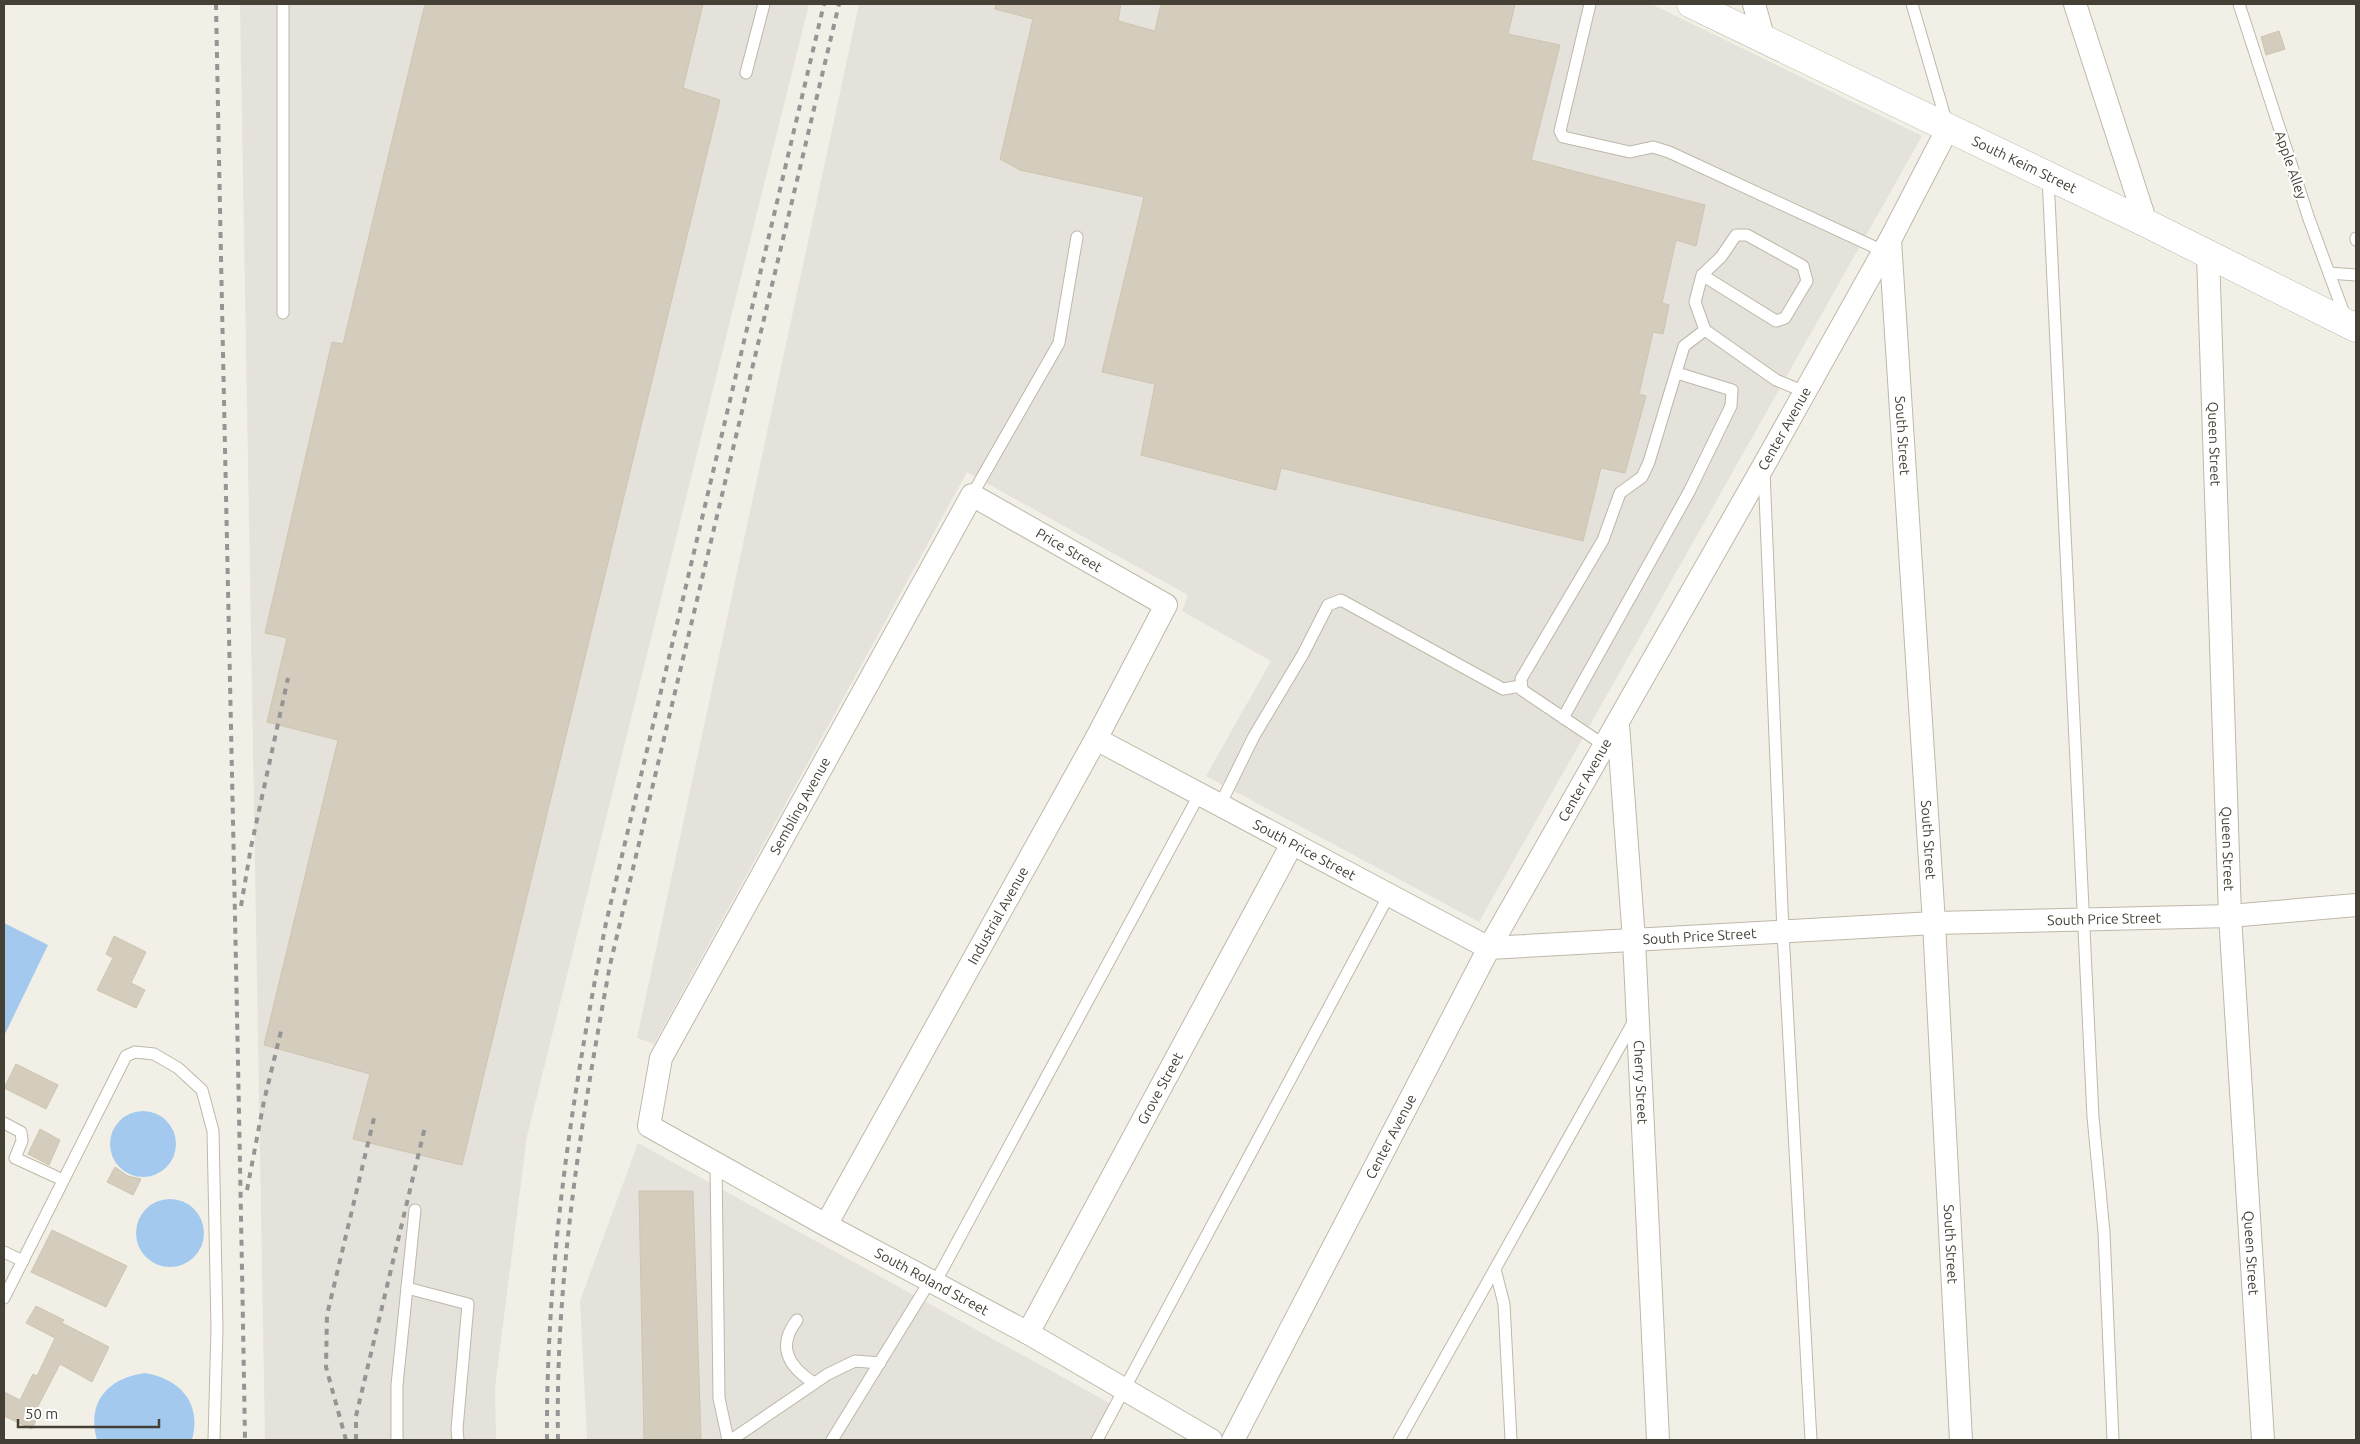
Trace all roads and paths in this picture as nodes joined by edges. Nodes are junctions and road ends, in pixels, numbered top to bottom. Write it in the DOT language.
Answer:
graph roads {
  1 [pos="283,4"];
  2 [pos="764,4"];
  3 [pos="1590,4"];
  4 [pos="1691,4"];
  5 [pos="1754,4"];
  6 [pos="1912,4"];
  7 [pos="2075,4"];
  8 [pos="2239,4"];
  9 [pos="1764,40"];
  10 [pos="746,73"];
  11 [pos="1948,128"];
  12 [pos="2048,176"];
  13 [pos="2146,223"];
  14 [pos="1077,237"];
  15 [pos="1887,246"];
  16 [pos="2208,255"];
  17 [pos="2329,273"];
  18 [pos="1702,275"];
  19 [pos="2356,275"];
  20 [pos="282,312"];
  21 [pos="2352,326"];
  22 [pos="1705,330"];
  23 [pos="1676,373"];
  24 [pos="1805,392"];
  25 [pos="1764,466"];
  26 [pos="972,495"];
  27 [pos="1166,605"];
  28 [pos="1521,686"];
  29 [pos="1563,718"];
  30 [pos="1096,739"];
  31 [pos="1612,749"];
  32 [pos="1199,794"];
  33 [pos="1220,805"];
  34 [pos="1292,844"];
  35 [pos="1389,895"];
  36 [pos="2356,905"];
  37 [pos="2230,916"];
  38 [pos="2084,920"];
  39 [pos="1934,923"];
  40 [pos="1784,932"];
  41 [pos="1634,940"];
  42 [pos="1488,948"];
  43 [pos="1638,1015"];
  44 [pos="4,1124"];
  45 [pos="649,1126"];
  46 [pos="716,1164"];
  47 [pos="63,1180"];
  48 [pos="415,1210"];
  49 [pos="826,1225"];
  50 [pos="4,1252"];
  51 [pos="23,1261"];
  52 [pos="1495,1269"];
  53 [pos="933,1282"];
  54 [pos="407,1288"];
  55 [pos="4,1298"];
  56 [pos="797,1320"];
  57 [pos="1028,1333"];
  58 [pos="880,1363"];
  59 [pos="814,1383"];
  60 [pos="1125,1390"];
  61 [pos="214,1440"];
  62 [pos="397,1440"];
  63 [pos="458,1440"];
  64 [pos="730,1440"];
  65 [pos="832,1440"];
  66 [pos="1097,1440"];
  67 [pos="1211,1440"];
  68 [pos="1233,1440"];
  69 [pos="1399,1440"];
  70 [pos="1511,1440"];
  71 [pos="1658,1440"];
  72 [pos="1811,1440"];
  73 [pos="1960,1440"];
  74 [pos="2112,1440"];
  75 [pos="2263,1440"];
  1 -- 20 [label="lane"];
  2 -- 10 [label="lane"];
  3 -- 15 [label="lane"];
  4 -- 9 [label="street, South Keim Street"];
  5 -- 9 [label="street"];
  6 -- 11 [label="lane"];
  7 -- 13 [label="street"];
  8 -- 17 [label="lane, Apple Alley"];
  9 -- 11 [label="street, South Keim Street"];
  11 -- 12 [label="street, South Keim Street"];
  11 -- 15 [label="street, Center Avenue"];
  12 -- 13 [label="street, South Keim Street"];
  12 -- 38 [label="lane"];
  13 -- 16 [label="street, South Keim Street"];
  14 -- 26 [label="lane"];
  15 -- 24 [label="street, Center Avenue"];
  15 -- 39 [label="street, South Street"];
  16 -- 21 [label="street, South Keim Street"];
  16 -- 37 [label="street, Queen Street"];
  17 -- 19 [label="lane"];
  17 -- 21 [label="lane, Apple Alley"];
  18 -- 18 [label="lane"];
  18 -- 22 [label="lane"];
  22 -- 23 [label="lane"];
  22 -- 24 [label="lane"];
  23 -- 28 [label="lane"];
  23 -- 29 [label="lane"];
  24 -- 25 [label="street, Center Avenue"];
  25 -- 31 [label="street, Center Avenue"];
  25 -- 40 [label="lane"];
  26 -- 27 [label="street, Price Street"];
  26 -- 45 [label="street, Sembling Avenue"];
  27 -- 30 [label="street, Industrial Avenue"];
  28 -- 29 [label="lane"];
  28 -- 33 [label="lane"];
  29 -- 31 [label="lane"];
  30 -- 32 [label="street, South Price Street"];
  30 -- 49 [label="street, Industrial Avenue"];
  31 -- 41 [label="street, Cherry Street"];
  31 -- 42 [label="street, Center Avenue"];
  32 -- 33 [label="street, South Price Street"];
  32 -- 53 [label="lane"];
  33 -- 34 [label="street, South Price Street"];
  34 -- 35 [label="street, South Price Street"];
  34 -- 57 [label="street, Grove Street"];
  35 -- 42 [label="street, South Price Street"];
  35 -- 60 [label="lane"];
  36 -- 37 [label="street, South Price Street"];
  37 -- 38 [label="street, South Price Street"];
  37 -- 75 [label="street, Queen Street"];
  38 -- 39 [label="street, South Price Street"];
  38 -- 74 [label="lane"];
  39 -- 40 [label="street, South Price Street"];
  39 -- 73 [label="street, South Street"];
  40 -- 41 [label="street, South Price Street"];
  40 -- 72 [label="lane"];
  41 -- 42 [label="street, South Price Street"];
  41 -- 43 [label="street, Cherry Street"];
  42 -- 68 [label="street, Center Avenue"];
  43 -- 52 [label="lane"];
  43 -- 71 [label="street, Cherry Street"];
  44 -- 47 [label="lane"];
  45 -- 46 [label="street, South Roland Street"];
  46 -- 49 [label="street, South Roland Street"];
  46 -- 64 [label="lane"];
  47 -- 51 [label="lane"];
  47 -- 61 [label="lane"];
  48 -- 54 [label="lane"];
  49 -- 53 [label="street, South Roland Street"];
  50 -- 51 [label="lane"];
  51 -- 55 [label="lane"];
  52 -- 69 [label="lane"];
  52 -- 70 [label="lane"];
  53 -- 57 [label="street, South Roland Street"];
  53 -- 58 [label="lane"];
  54 -- 62 [label="lane"];
  54 -- 63 [label="lane"];
  56 -- 59 [label="lane"];
  57 -- 60 [label="street, South Roland Street"];
  58 -- 59 [label="lane"];
  58 -- 65 [label="lane"];
  59 -- 64 [label="lane"];
  60 -- 66 [label="lane"];
  60 -- 67 [label="street, South Roland Street"];
}
